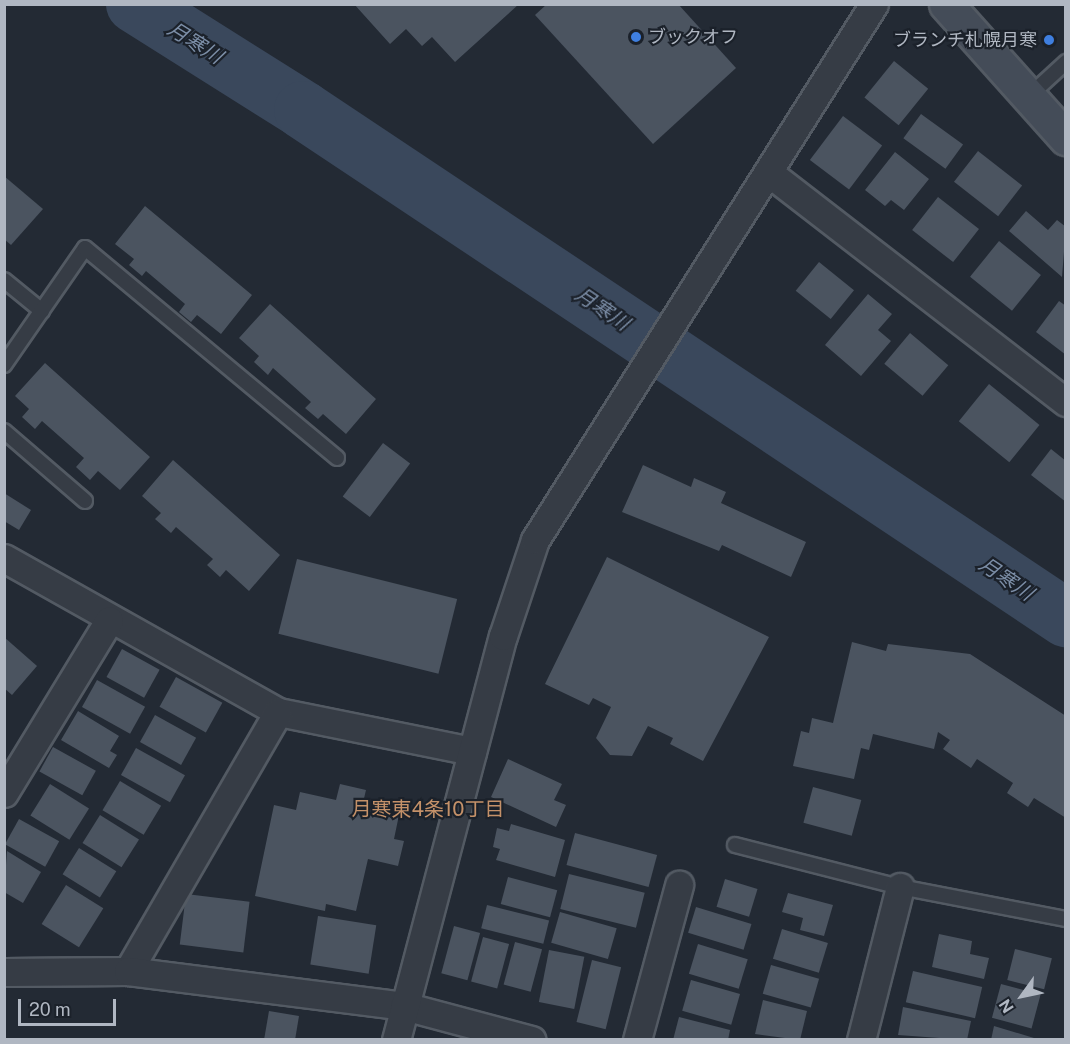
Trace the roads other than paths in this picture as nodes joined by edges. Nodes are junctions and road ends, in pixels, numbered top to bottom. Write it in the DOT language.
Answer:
graph roads {
  1 [pos="874,4"];
  2 [pos="946,4"];
  3 [pos="1065,62"];
  4 [pos="1028,97"];
  5 [pos="1065,138"];
  6 [pos="768,172"];
  7 [pos="4,280"];
  8 [pos="42,311"];
  9 [pos="4,365"];
  10 [pos="1065,402"];
  11 [pos="4,431"];
  12 [pos="337,458"];
  13 [pos="85,501"];
  14 [pos="4,558"];
  15 [pos="109,620"];
  16 [pos="278,712"];
  17 [pos="472,752"];
  18 [pos="4,793"];
  19 [pos="735,845"];
  20 [pos="679,885"];
  21 [pos="900,887"];
  22 [pos="1065,919"];
  23 [pos="128,971"];
  24 [pos="4,972"];
  25 [pos="404,1006"];
  26 [pos="396,1040"];
  27 [pos="532,1040"];
  28 [pos="637,1040"];
  29 [pos="861,1040"];
  1 -- 6 [label="street"];
  2 -- 4 [label="main road"];
  3 -- 4 [label="lane"];
  4 -- 5 [label="main road"];
  6 -- 10 [label="street"];
  6 -- 17 [label="street"];
  7 -- 8 [label="lane"];
  8 -- 9 [label="lane"];
  8 -- 12 [label="lane"];
  11 -- 13 [label="lane"];
  14 -- 15 [label="street"];
  15 -- 16 [label="street"];
  15 -- 18 [label="street"];
  16 -- 17 [label="street"];
  16 -- 23 [label="street"];
  17 -- 25 [label="street"];
  19 -- 21 [label="lane"];
  20 -- 28 [label="street"];
  21 -- 22 [label="lane"];
  21 -- 29 [label="street"];
  23 -- 24 [label="street"];
  23 -- 25 [label="street"];
  25 -- 26 [label="street"];
  25 -- 27 [label="street"];
}
